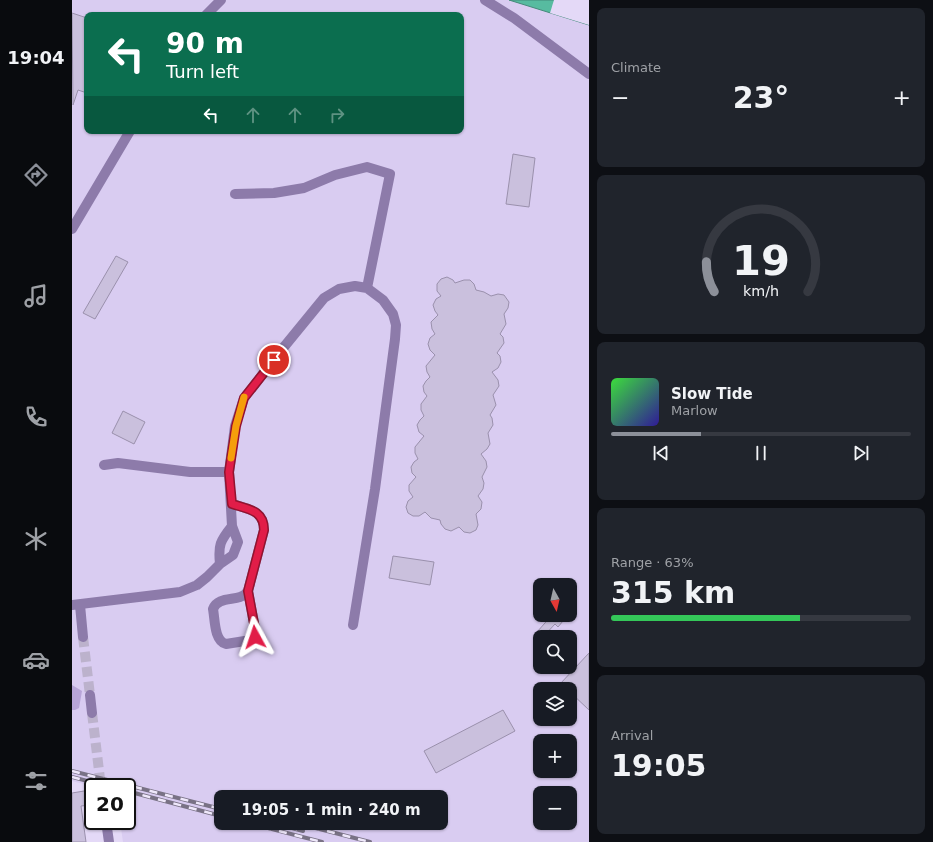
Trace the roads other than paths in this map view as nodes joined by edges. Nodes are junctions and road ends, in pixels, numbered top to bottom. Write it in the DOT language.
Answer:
graph roads {
  1 [pos="221,0"];
  2 [pos="485,0"];
  3 [pos="209,12"];
  4 [pos="589,74"];
  5 [pos="128,134"];
  6 [pos="235,194"];
  7 [pos="72,229"];
  8 [pos="367,288"];
  9 [pos="104,465"];
  10 [pos="229,472"];
  11 [pos="232,504"];
  12 [pos="232,526"];
  13 [pos="220,564"];
  14 [pos="248,591"];
  15 [pos="76,605"];
  16 [pos="353,625"];
  17 [pos="84,637"];
  18 [pos="90,695"];
  19 [pos="92,713"];
  20 [pos="107,830"];
  21 [pos="109,842"];
  1 -- 3 [label="street"];
  2 -- 4 [label="street"];
  5 -- 7 [label="street"];
  6 -- 8 [label="street"];
  8 -- 10 [label="street"];
  8 -- 16 [label="street"];
  9 -- 10 [label="street"];
  10 -- 11 [label="street"];
  11 -- 12 [label="street"];
  11 -- 14 [label="street"];
  12 -- 13 [label="street"];
  12 -- 13 [label="street"];
  13 -- 15 [label="street"];
  14 -- 14 [label="street"];
  15 -- 17 [label="street"];
  18 -- 19 [label="street"];
  20 -- 21 [label="street"];
}
